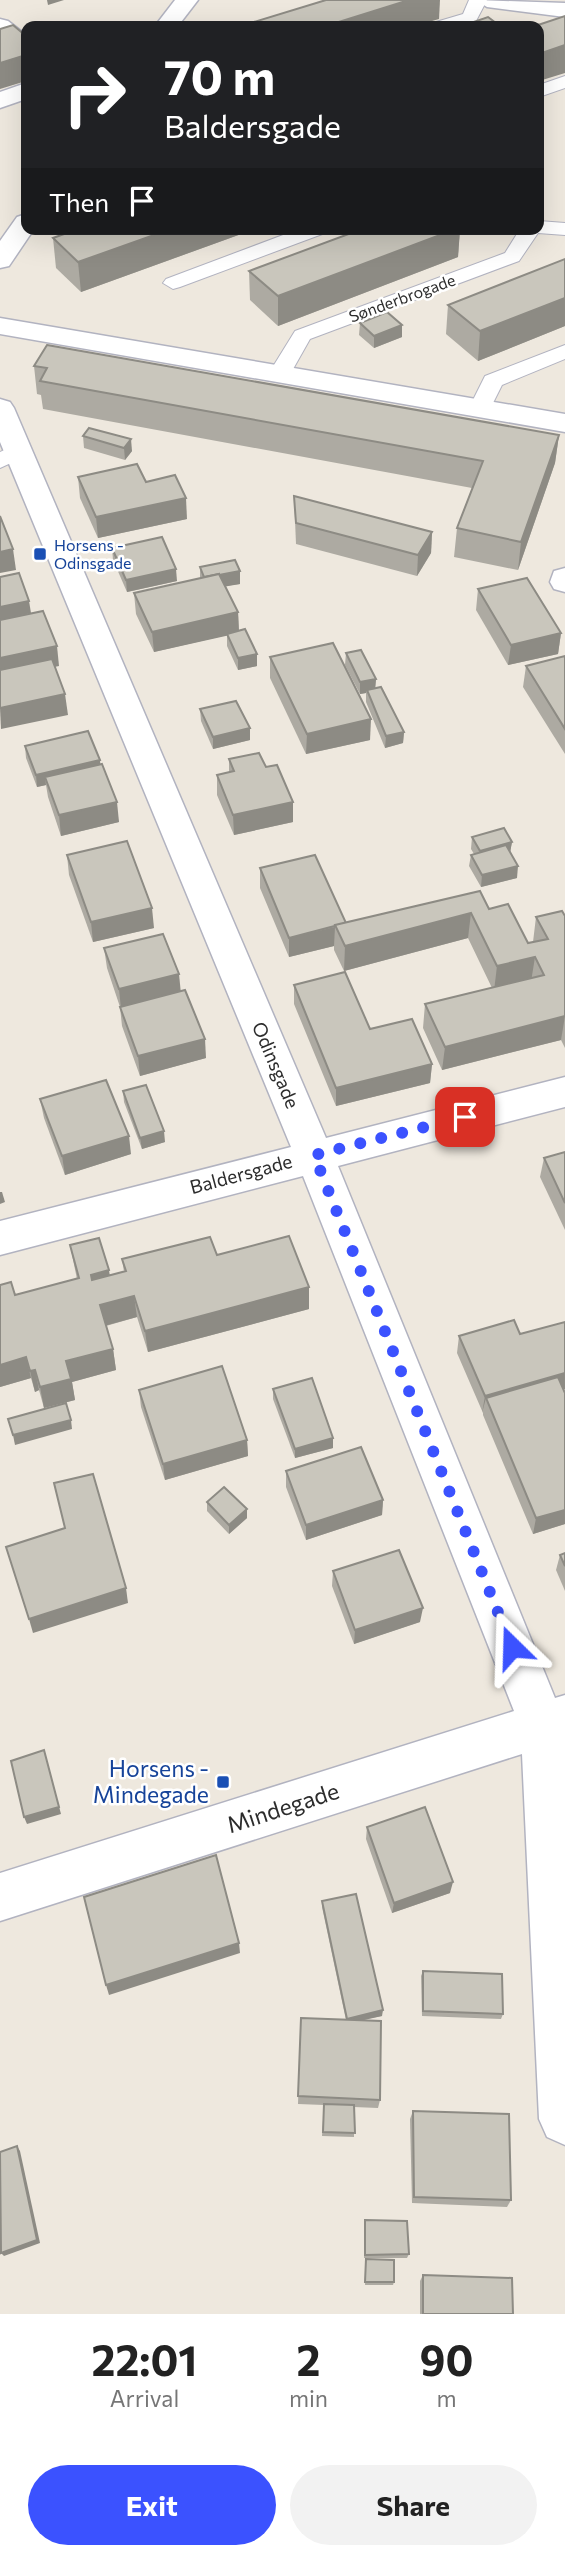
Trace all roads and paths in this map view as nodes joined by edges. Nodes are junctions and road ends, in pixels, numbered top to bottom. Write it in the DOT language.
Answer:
graph roads {
  1 [pos="187,0"];
  2 [pos="478,0"];
  3 [pos="487,0"];
  4 [pos="512,2"];
  5 [pos="565,10"];
  6 [pos="170,21"];
  7 [pos="458,21"];
  8 [pos="0,26"];
  9 [pos="21,42"];
  10 [pos="565,82"];
  11 [pos="544,89"];
  12 [pos="21,92"];
  13 [pos="0,101"];
  14 [pos="544,227"];
  15 [pos="21,229"];
  16 [pos="565,229"];
  17 [pos="302,235"];
  18 [pos="526,235"];
  19 [pos="0,260"];
  20 [pos="173,283"];
  21 [pos="0,326"];
  22 [pos="565,351"];
  23 [pos="281,373"];
  24 [pos="0,408"];
  25 [pos="480,408"];
  26 [pos="565,424"];
  27 [pos="9,456"];
  28 [pos="565,1092"];
  29 [pos="314,1155"];
  30 [pos="0,1238"];
  31 [pos="554,1722"];
  32 [pos="0,1897"];
  33 [pos="565,2119"];
  1 -- 6 [label="street"];
  2 -- 7 [label="lane"];
  3 -- 4 [label="street"];
  4 -- 5 [label="street"];
  8 -- 9 [label="street"];
  10 -- 11 [label="lane"];
  12 -- 13 [label="street"];
  14 -- 16 [label="lane"];
  15 -- 19 [label="street"];
  17 -- 20 [label="lane"];
  18 -- 23 [label="lane, Sønderbrogade"];
  21 -- 23 [label="street"];
  22 -- 25 [label="lane"];
  23 -- 25 [label="street"];
  24 -- 27 [label="street, Odinsgade"];
  25 -- 26 [label="street"];
  27 -- 29 [label="street, Odinsgade"];
  28 -- 29 [label="street, Baldersgade"];
  29 -- 30 [label="street, Baldersgade"];
  29 -- 31 [label="street, Odinsgade"];
  31 -- 32 [label="street, Mindegade"];
  31 -- 33 [label="street, Odinsgade"];
}
